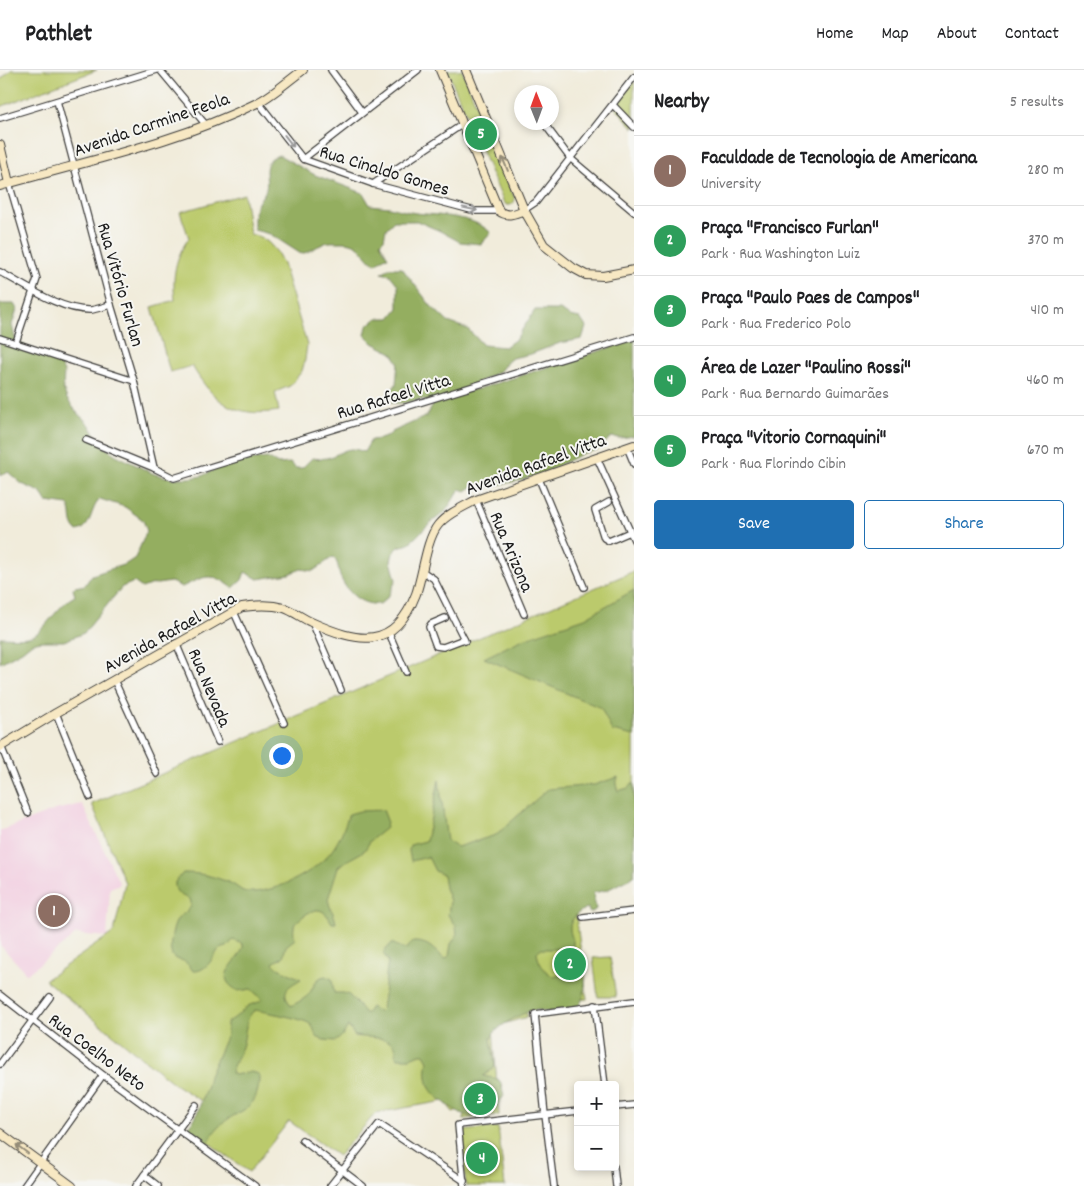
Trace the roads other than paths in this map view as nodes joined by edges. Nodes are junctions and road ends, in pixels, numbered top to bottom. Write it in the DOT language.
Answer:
graph roads {
  1 [pos="158,70"];
  2 [pos="303,70"];
  3 [pos="331,70"];
  4 [pos="418,70"];
  5 [pos="440,70"];
  6 [pos="466,70"];
  7 [pos="634,77"];
  8 [pos="57,101"];
  9 [pos="259,103"];
  10 [pos="613,105"];
  11 [pos="362,112"];
  12 [pos="0,118"];
  13 [pos="463,124"];
  14 [pos="206,125"];
  15 [pos="634,127"];
  16 [pos="549,130"];
  17 [pos="0,145"];
  18 [pos="570,158"];
  19 [pos="303,159"];
  20 [pos="74,166"];
  21 [pos="9,183"];
  22 [pos="373,184"];
  23 [pos="0,186"];
  24 [pos="524,210"];
  25 [pos="499,211"];
  26 [pos="634,212"];
  27 [pos="634,270"];
  28 [pos="0,272"];
  29 [pos="33,290"];
  30 [pos="111,305"];
  31 [pos="634,337"];
  32 [pos="0,338"];
  33 [pos="16,342"];
  34 [pos="134,381"];
  35 [pos="86,440"];
  36 [pos="631,446"];
  37 [pos="597,458"];
  38 [pos="634,464"];
  39 [pos="154,468"];
  40 [pos="539,479"];
  41 [pos="476,500"];
  42 [pos="609,502"];
  43 [pos="630,532"];
  44 [pos="634,540"];
  45 [pos="422,571"];
  46 [pos="584,587"];
  47 [pos="234,612"];
  48 [pos="524,614"];
  49 [pos="445,618"];
  50 [pos="312,622"];
  51 [pos="389,633"];
  52 [pos="176,643"];
  53 [pos="406,672"];
  54 [pos="114,680"];
  55 [pos="341,690"];
  56 [pos="56,713"];
  57 [pos="284,723"];
  58 [pos="218,742"];
  59 [pos="0,746"];
  60 [pos="157,774"];
  61 [pos="90,797"];
  62 [pos="28,813"];
  63 [pos="634,911"];
  64 [pos="583,917"];
  65 [pos="0,995"];
  66 [pos="50,997"];
  67 [pos="634,1001"];
  68 [pos="595,1005"];
  69 [pos="32,1020"];
  70 [pos="0,1064"];
  71 [pos="103,1075"];
  72 [pos="604,1081"];
  73 [pos="196,1105"];
  74 [pos="634,1105"];
  75 [pos="619,1107"];
  76 [pos="574,1111"];
  77 [pos="545,1115"];
  78 [pos="178,1129"];
  79 [pos="0,1132"];
  80 [pos="302,1140"];
  81 [pos="40,1163"];
  82 [pos="342,1170"];
  83 [pos="614,1171"];
  84 [pos="144,1175"];
  85 [pos="464,1183"];
  86 [pos="24,1186"];
  87 [pos="72,1186"];
  88 [pos="136,1186"];
  89 [pos="158,1186"];
  90 [pos="255,1186"];
  91 [pos="330,1186"];
  92 [pos="363,1186"];
  93 [pos="554,1186"];
  94 [pos="616,1186"];
  1 -- 8 [label="street"];
  1 -- 14 [label="street"];
  2 -- 9 [label="main road, Avenida Carmine Feola"];
  3 -- 11 [label="street"];
  4 -- 11 [label="street"];
  5 -- 13 [label="main road"];
  24 -- 6 [label="main road, one-way"];
  7 -- 10 [label="street"];
  8 -- 12 [label="street"];
  8 -- 20 [label="street, Rua Vitório Furlan"];
  9 -- 14 [label="main road, Avenida Carmine Feola"];
  9 -- 19 [label="street, Rua Cinaldo Gomes, one-way"];
  10 -- 15 [label="street"];
  10 -- 18 [label="street"];
  11 -- 19 [label="street"];
  13 -- 22 [label="street"];
  13 -- 25 [label="main road"];
  14 -- 20 [label="main road, Avenida Carmine Feola"];
  16 -- 18 [label="street"];
  17 -- 21 [label="main road"];
  18 -- 24 [label="street"];
  18 -- 26 [label="street"];
  19 -- 22 [label="street, Rua Cinaldo Gomes"];
  20 -- 21 [label="main road, Avenida Carmine Feola"];
  20 -- 30 [label="street, Rua Vitório Furlan"];
  21 -- 23 [label="main road, Avenida Carmine Feola"];
  21 -- 29 [label="street"];
  22 -- 25 [label="street, Rua Cinaldo Gomes, one-way"];
  24 -- 25 [label="main road"];
  24 -- 27 [label="main road"];
  28 -- 29 [label="street"];
  29 -- 30 [label="street"];
  29 -- 33 [label="street"];
  30 -- 34 [label="street, Rua Vitório Furlan"];
  31 -- 39 [label="street, Rua Rafael Vitta"];
  32 -- 33 [label="street"];
  33 -- 34 [label="street"];
  34 -- 39 [label="street, Rua Vitório Furlan"];
  35 -- 39 [label="street"];
  36 -- 37 [label="main road, Avenida Rafael Vitta"];
  36 -- 38 [label="street"];
  37 -- 40 [label="main road, Avenida Rafael Vitta"];
  37 -- 43 [label="street"];
  40 -- 41 [label="main road, Avenida Rafael Vitta"];
  40 -- 46 [label="street"];
  41 -- 45 [label="main road, Avenida Rafael Vitta"];
  41 -- 48 [label="street, Rua Arizona"];
  42 -- 43 [label="street"];
  43 -- 44 [label="street"];
  45 -- 49 [label="street"];
  45 -- 51 [label="main road, Avenida Rafael Vitta"];
  47 -- 50 [label="main road, Avenida Rafael Vitta"];
  47 -- 52 [label="main road, Avenida Rafael Vitta"];
  47 -- 57 [label="street"];
  50 -- 51 [label="main road, Avenida Rafael Vitta"];
  50 -- 55 [label="street"];
  51 -- 53 [label="street"];
  52 -- 54 [label="main road, Avenida Rafael Vitta"];
  52 -- 58 [label="street, Rua Nevada"];
  54 -- 56 [label="main road, Avenida Rafael Vitta"];
  54 -- 60 [label="street"];
  56 -- 59 [label="main road, Avenida Rafael Vitta"];
  56 -- 61 [label="street"];
  59 -- 62 [label="street"];
  63 -- 64 [label="street"];
  65 -- 69 [label="street, Rua Coelho Neto"];
  66 -- 69 [label="street"];
  67 -- 68 [label="street"];
  68 -- 72 [label="street"];
  68 -- 77 [label="street"];
  69 -- 70 [label="street"];
  69 -- 71 [label="street, Rua Coelho Neto"];
  71 -- 78 [label="street, Rua Coelho Neto"];
  71 -- 81 [label="street"];
  73 -- 78 [label="street"];
  74 -- 75 [label="street"];
  76 -- 77 [label="street"];
  77 -- 85 [label="street"];
  77 -- 93 [label="street"];
  78 -- 84 [label="street"];
  78 -- 90 [label="street, Rua Coelho Neto"];
  81 -- 79 [label="main road, one-way"];
  80 -- 82 [label="street"];
  81 -- 86 [label="street"];
  81 -- 87 [label="main road"];
  82 -- 85 [label="street"];
  82 -- 91 [label="street"];
  82 -- 92 [label="street"];
  83 -- 94 [label="street"];
  84 -- 88 [label="street"];
  84 -- 89 [label="street"];
}
